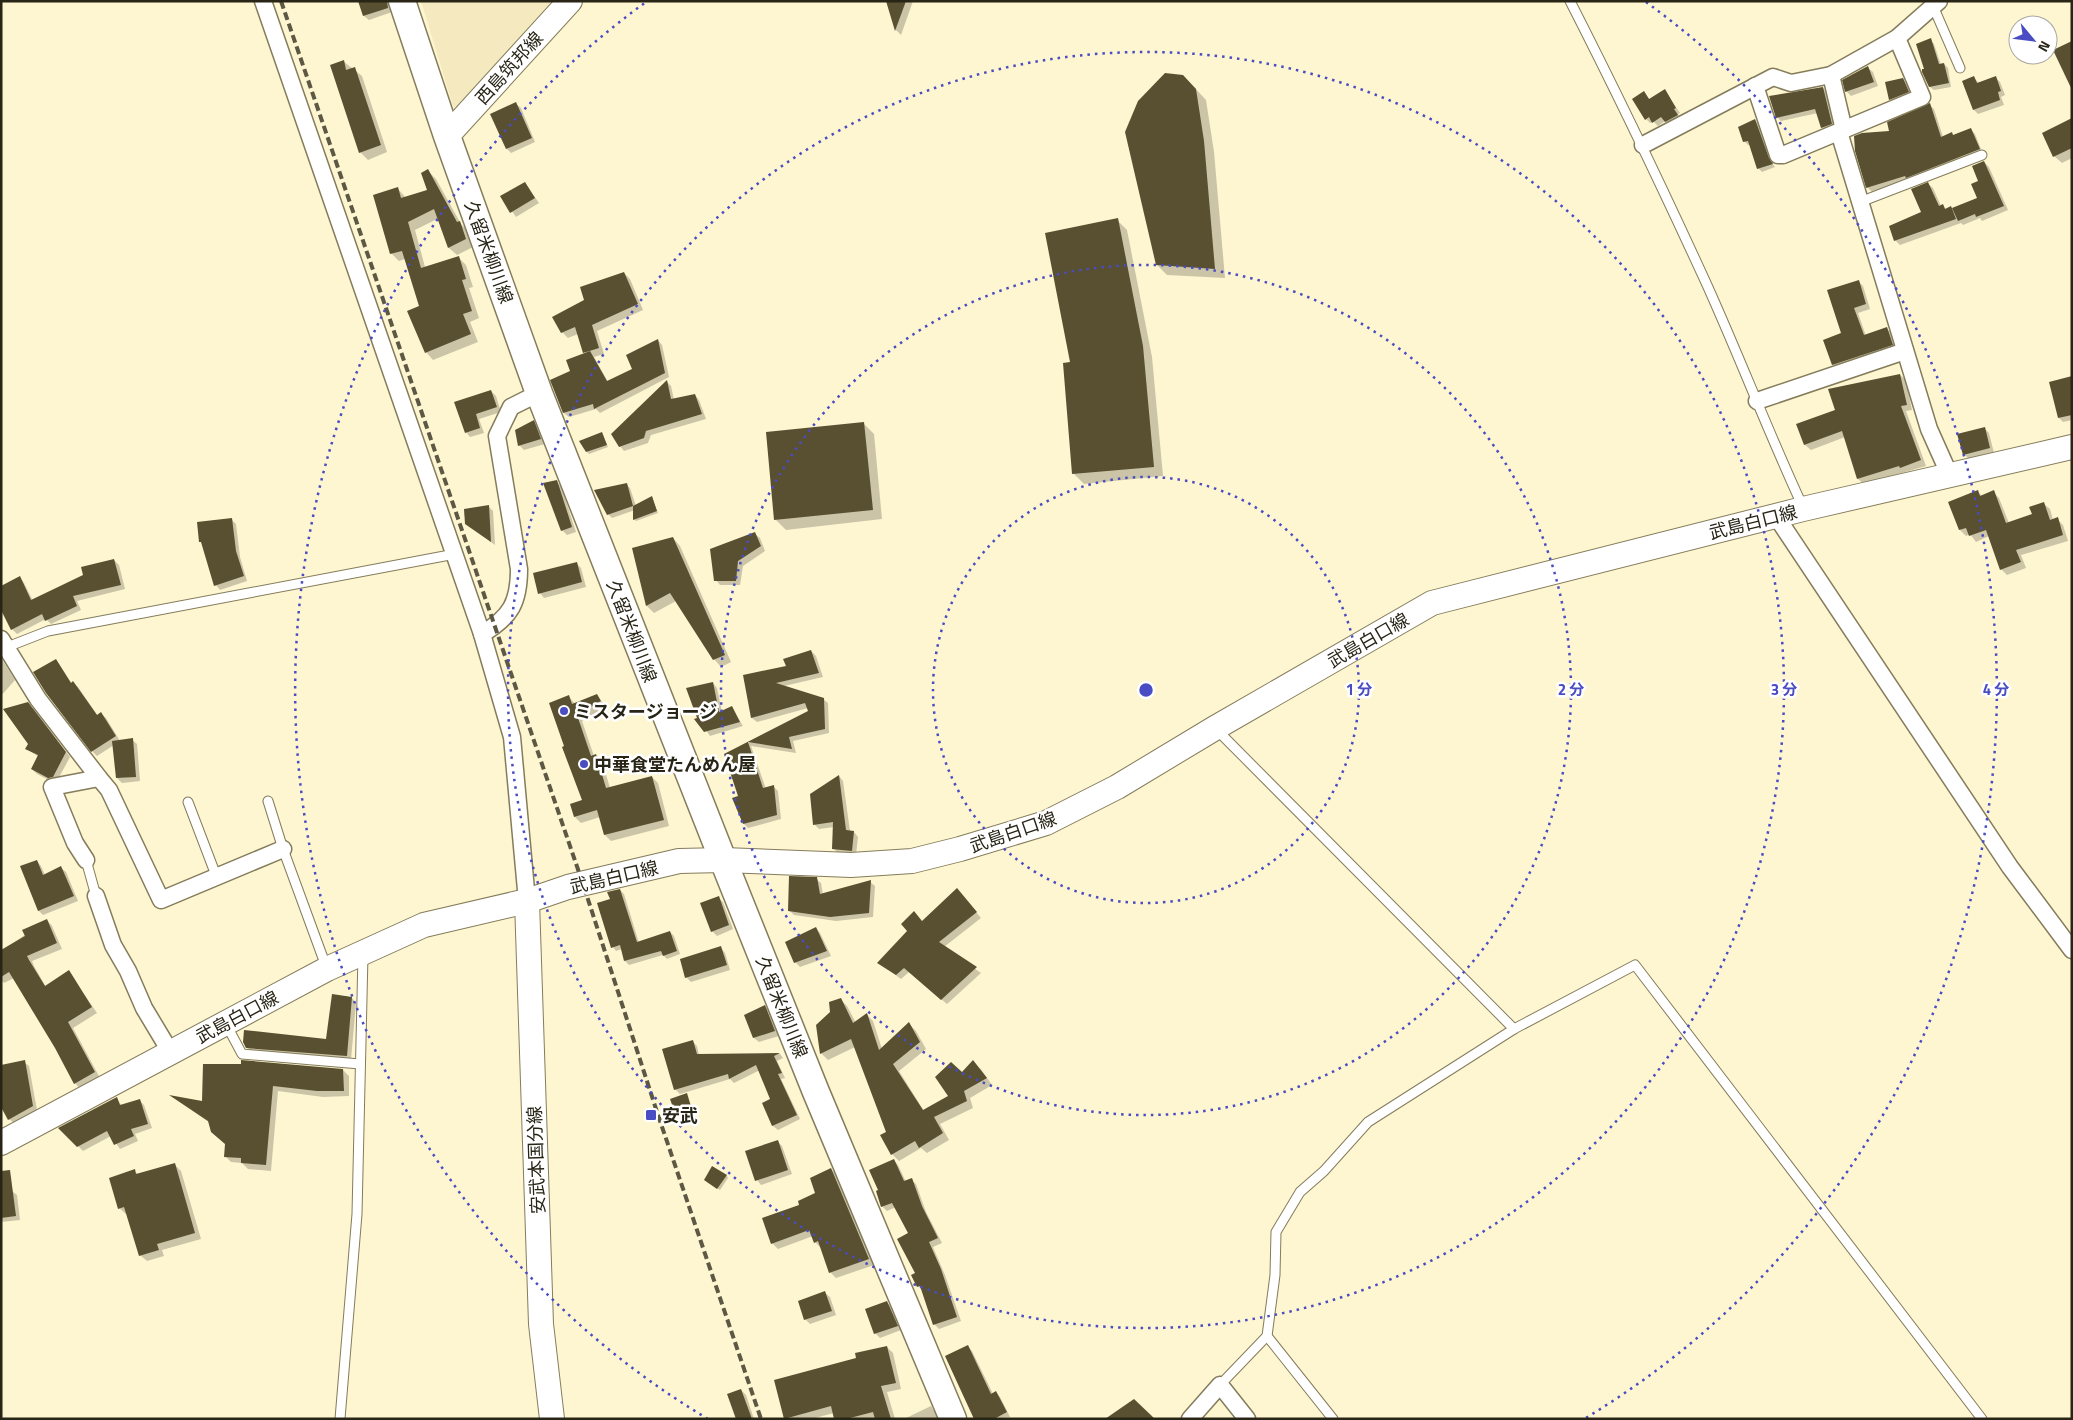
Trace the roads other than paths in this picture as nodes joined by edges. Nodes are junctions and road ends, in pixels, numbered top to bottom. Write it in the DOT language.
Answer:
graph roads {
  1 [pos="263,1"];
  2 [pos="402,1"];
  3 [pos="570,1"];
  4 [pos="1570,1"];
  5 [pos="1936,4"];
  6 [pos="1898,38"];
  7 [pos="1960,68"];
  8 [pos="1831,75"];
  9 [pos="1755,86"];
  10 [pos="1841,131"];
  11 [pos="447,136"];
  12 [pos="1643,145"];
  13 [pos="1982,154"];
  14 [pos="1860,202"];
  15 [pos="1905,351"];
  16 [pos="539,393"];
  17 [pos="1757,400"];
  18 [pos="2072,447"];
  19 [pos="1950,476"];
  20 [pos="1803,509"];
  21 [pos="1776,516"];
  22 [pos="455,554"];
  23 [pos="482,634"];
  24 [pos="4,643"];
  25 [pos="1215,728"];
  26 [pos="99,778"];
  27 [pos="268,801"];
  28 [pos="188,802"];
  29 [pos="282,850"];
  30 [pos="86,860"];
  31 [pos="722,860"];
  32 [pos="217,878"];
  33 [pos="96,896"];
  34 [pos="527,902"];
  35 [pos="2072,950"];
  36 [pos="363,952"];
  37 [pos="327,969"];
  38 [pos="226,1023"];
  39 [pos="1514,1029"];
  40 [pos="171,1053"];
  41 [pos="360,1064"];
  42 [pos="1,1143"];
  43 [pos="1267,1336"];
  44 [pos="1220,1385"];
  45 [pos="340,1419"];
  46 [pos="552,1419"];
  47 [pos="953,1419"];
  48 [pos="1190,1419"];
  49 [pos="1247,1419"];
  50 [pos="1333,1419"];
  51 [pos="1982,1419"];
  1 -- 22 [label="street"];
  2 -- 11 [label="main road, 久留米柳川線"];
  3 -- 11 [label="main road, 西島筑邦線"];
  4 -- 12 [label="lane"];
  5 -- 6 [label="street"];
  5 -- 7 [label="lane"];
  6 -- 8 [label="street"];
  6 -- 10 [label="street"];
  8 -- 9 [label="street"];
  8 -- 10 [label="street"];
  9 -- 10 [label="street"];
  9 -- 12 [label="street"];
  10 -- 14 [label="street"];
  11 -- 16 [label="main road, 久留米柳川線"];
  12 -- 17 [label="lane"];
  13 -- 14 [label="lane"];
  14 -- 15 [label="street"];
  15 -- 17 [label="street"];
  15 -- 19 [label="street"];
  16 -- 23 [label="street"];
  16 -- 31 [label="main road, 久留米柳川線"];
  17 -- 20 [label="lane"];
  18 -- 19 [label="main road, 武島白口線"];
  19 -- 20 [label="main road, 武島白口線"];
  20 -- 21 [label="main road, 武島白口線"];
  21 -- 25 [label="main road, 武島白口線"];
  21 -- 35 [label="street"];
  22 -- 23 [label="street"];
  22 -- 24 [label="lane"];
  23 -- 34 [label="street"];
  24 -- 26 [label="street"];
  25 -- 31 [label="main road, 武島白口線"];
  25 -- 39 [label="lane"];
  26 -- 30 [label="street"];
  26 -- 32 [label="street"];
  27 -- 29 [label="lane"];
  28 -- 32 [label="lane"];
  29 -- 32 [label="street"];
  29 -- 37 [label="lane"];
  30 -- 33 [label="lane"];
  31 -- 34 [label="main road, 武島白口線"];
  31 -- 47 [label="main road, 久留米柳川線"];
  33 -- 40 [label="street"];
  34 -- 36 [label="main road, 武島白口線"];
  34 -- 46 [label="main road, 安武本国分線"];
  36 -- 37 [label="main road, 武島白口線"];
  36 -- 41 [label="lane"];
  37 -- 38 [label="main road, 武島白口線"];
  38 -- 40 [label="main road, 武島白口線"];
  38 -- 41 [label="lane"];
  39 -- 43 [label="lane"];
  39 -- 51 [label="lane"];
  40 -- 42 [label="main road, 武島白口線"];
  41 -- 45 [label="lane"];
  43 -- 44 [label="lane"];
  43 -- 50 [label="lane"];
  44 -- 48 [label="street"];
  44 -- 49 [label="street"];
}
